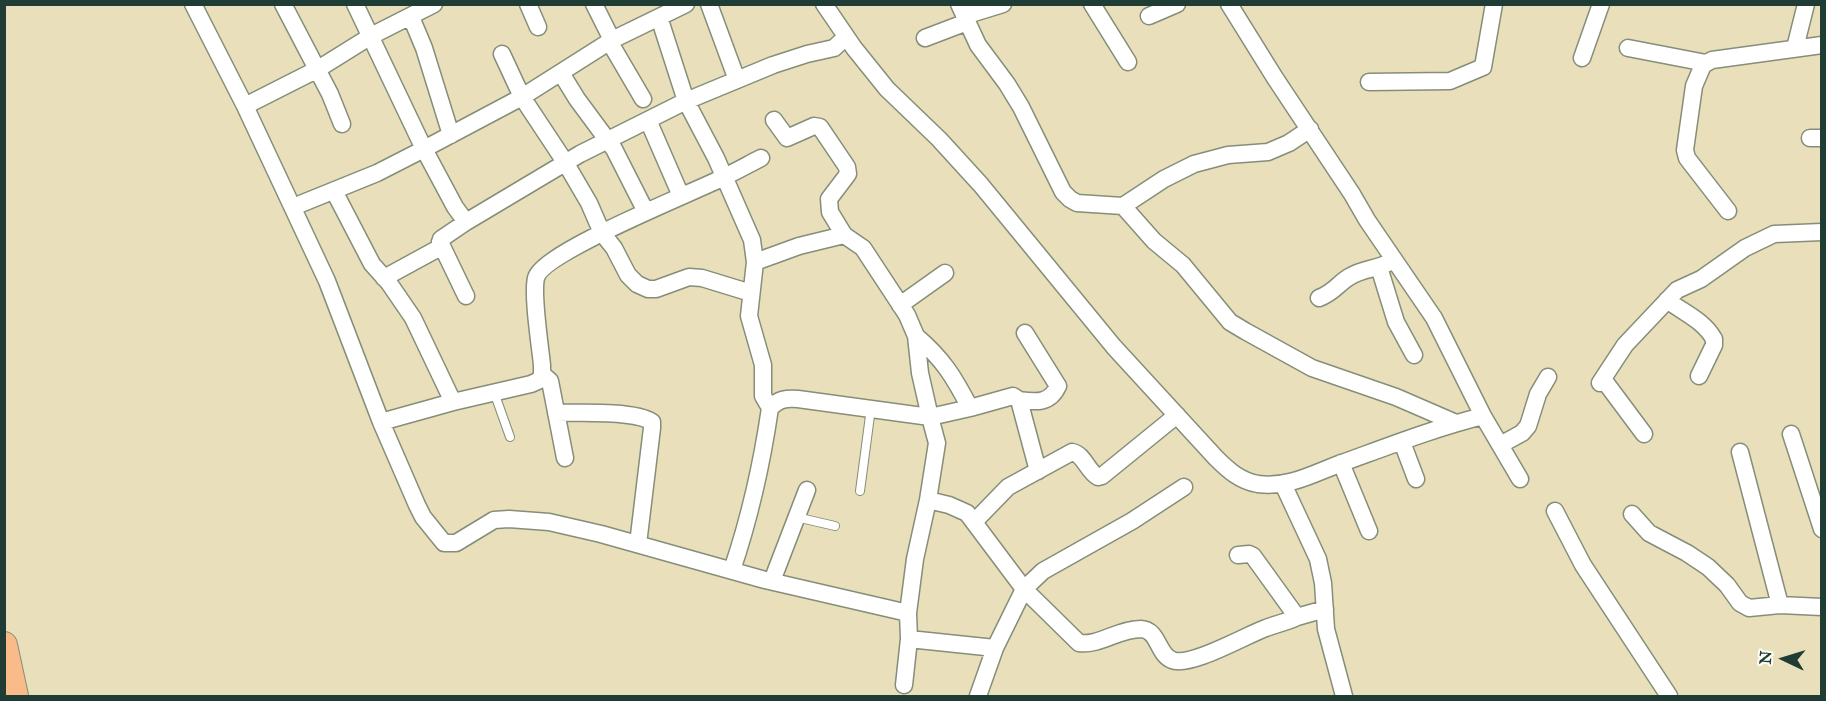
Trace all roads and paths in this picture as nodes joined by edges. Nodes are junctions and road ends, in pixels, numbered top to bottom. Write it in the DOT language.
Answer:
graph roads {
  1 [pos="193,4"];
  2 [pos="283,4"];
  3 [pos="355,4"];
  4 [pos="434,4"];
  5 [pos="528,4"];
  6 [pos="594,4"];
  7 [pos="709,4"];
  8 [pos="824,4"];
  9 [pos="1003,4"];
  10 [pos="1092,4"];
  11 [pos="1177,4"];
  12 [pos="1229,4"];
  13 [pos="1494,4"];
  14 [pos="1601,4"];
  15 [pos="1806,4"];
  16 [pos="678,6"];
  17 [pos="963,14"];
  18 [pos="1149,16"];
  19 [pos="411,17"];
  20 [pos="659,17"];
  21 [pos="538,27"];
  22 [pos="371,36"];
  23 [pos="846,37"];
  24 [pos="925,38"];
  25 [pos="610,41"];
  26 [pos="1821,45"];
  27 [pos="1628,48"];
  28 [pos="1795,48"];
  29 [pos="502,54"];
  30 [pos="1582,58"];
  31 [pos="1128,62"];
  32 [pos="1706,63"];
  33 [pos="318,69"];
  34 [pos="561,73"];
  35 [pos="737,80"];
  36 [pos="1369,82"];
  37 [pos="522,97"];
  38 [pos="643,99"];
  39 [pos="686,101"];
  40 [pos="245,106"];
  41 [pos="648,120"];
  42 [pos="774,120"];
  43 [pos="342,124"];
  44 [pos="1310,129"];
  45 [pos="451,135"];
  46 [pos="608,141"];
  47 [pos="424,149"];
  48 [pos="761,158"];
  49 [pos="566,162"];
  50 [pos="724,177"];
  51 [pos="334,191"];
  52 [pos="681,196"];
  53 [pos="1123,206"];
  54 [pos="293,207"];
  55 [pos="1728,211"];
  56 [pos="646,212"];
  57 [pos="466,222"];
  58 [pos="602,232"];
  59 [pos="1821,232"];
  60 [pos="844,235"];
  61 [pos="441,242"];
  62 [pos="1394,260"];
  63 [pos="754,262"];
  64 [pos="1379,267"];
  65 [pos="945,273"];
  66 [pos="384,278"];
  67 [pos="751,293"];
  68 [pos="466,296"];
  69 [pos="1319,298"];
  70 [pos="1667,300"];
  71 [pos="900,305"];
  72 [pos="1025,333"];
  73 [pos="916,336"];
  74 [pos="1414,355"];
  75 [pos="542,374"];
  76 [pos="1699,376"];
  77 [pos="1548,377"];
  78 [pos="494,392"];
  79 [pos="1019,400"];
  80 [pos="453,402"];
  81 [pos="770,408"];
  82 [pos="871,408"];
  83 [pos="970,408"];
  84 [pos="556,413"];
  85 [pos="1177,415"];
  86 [pos="1483,416"];
  87 [pos="930,417"];
  88 [pos="381,422"];
  89 [pos="1456,423"];
  90 [pos="1644,434"];
  91 [pos="1791,434"];
  92 [pos="510,437"];
  93 [pos="1402,442"];
  94 [pos="1500,445"];
  95 [pos="1740,452"];
  96 [pos="565,458"];
  97 [pos="1341,463"];
  98 [pos="1038,471"];
  99 [pos="1416,478"];
  100 [pos="1520,479"];
  101 [pos="1283,484"];
  102 [pos="1184,487"];
  103 [pos="807,489"];
  104 [pos="860,491"];
  105 [pos="928,500"];
  106 [pos="1554,511"];
  107 [pos="1632,514"];
  108 [pos="796,517"];
  109 [pos="975,521"];
  110 [pos="835,526"];
  111 [pos="1821,530"];
  112 [pos="1369,531"];
  113 [pos="638,544"];
  114 [pos="1238,555"];
  115 [pos="732,570"];
  116 [pos="772,581"];
  117 [pos="1024,589"];
  118 [pos="1780,605"];
  119 [pos="1821,607"];
  120 [pos="1324,609"];
  121 [pos="908,613"];
  122 [pos="1297,617"];
  123 [pos="909,639"];
  124 [pos="4,645"];
  125 [pos="995,648"];
  126 [pos="904,685"];
  127 [pos="15,696"];
  128 [pos="978,696"];
  129 [pos="1344,696"];
  130 [pos="1669,696"];
  1 -- 40 [label="street"];
  2 -- 33 [label="street"];
  3 -- 22 [label="street"];
  4 -- 19 [label="street"];
  5 -- 21 [label="street"];
  6 -- 25 [label="street"];
  7 -- 35 [label="street"];
  8 -- 23 [label="street"];
  9 -- 17 [label="street"];
  10 -- 31 [label="street"];
  11 -- 18 [label="street"];
  12 -- 44 [label="street"];
  13 -- 36 [label="street"];
  14 -- 30 [label="street"];
  15 -- 28 [label="street"];
  16 -- 20 [label="street"];
  17 -- 24 [label="street"];
  17 -- 53 [label="street"];
  19 -- 22 [label="street"];
  19 -- 45 [label="street"];
  20 -- 25 [label="street"];
  20 -- 39 [label="street"];
  22 -- 33 [label="street"];
  22 -- 47 [label="street"];
  23 -- 35 [label="street"];
  23 -- 85 [label="street"];
  25 -- 34 [label="street"];
  25 -- 38 [label="street"];
  26 -- 28 [label="street"];
  27 -- 32 [label="street"];
  28 -- 32 [label="street"];
  29 -- 37 [label="street"];
  32 -- 55 [label="street"];
  33 -- 40 [label="street"];
  33 -- 43 [label="street"];
  34 -- 37 [label="street"];
  34 -- 46 [label="street"];
  35 -- 39 [label="street"];
  37 -- 45 [label="street"];
  37 -- 49 [label="street"];
  39 -- 41 [label="street"];
  39 -- 50 [label="street"];
  40 -- 54 [label="street"];
  41 -- 46 [label="street"];
  41 -- 52 [label="street"];
  42 -- 60 [label="street"];
  44 -- 53 [label="street"];
  44 -- 62 [label="street"];
  45 -- 47 [label="street"];
  46 -- 49 [label="street"];
  46 -- 56 [label="street"];
  47 -- 51 [label="street"];
  47 -- 57 [label="street"];
  48 -- 50 [label="street"];
  49 -- 57 [label="street"];
  49 -- 58 [label="street"];
  50 -- 52 [label="street"];
  50 -- 63 [label="street"];
  51 -- 54 [label="street"];
  51 -- 66 [label="street"];
  52 -- 56 [label="street"];
  53 -- 89 [label="street"];
  54 -- 88 [label="street"];
  56 -- 58 [label="street"];
  57 -- 61 [label="street"];
  58 -- 67 [label="street"];
  58 -- 75 [label="street"];
  59 -- 70 [label="street"];
  60 -- 63 [label="street"];
  60 -- 71 [label="street"];
  61 -- 66 [label="street"];
  61 -- 68 [label="street"];
  62 -- 64 [label="street"];
  62 -- 86 [label="street"];
  63 -- 67 [label="street"];
  64 -- 69 [label="street"];
  64 -- 74 [label="street"];
  65 -- 71 [label="street"];
  66 -- 80 [label="street"];
  67 -- 81 [label="street"];
  70 -- 76 [label="street"];
  70 -- 90 [label="street"];
  71 -- 73 [label="street"];
  72 -- 79 [label="street"];
  73 -- 83 [label="street"];
  73 -- 87 [label="street"];
  75 -- 78 [label="street"];
  75 -- 84 [label="street"];
  77 -- 94 [label="street"];
  78 -- 80 [label="street"];
  78 -- 92 [label="lane"];
  79 -- 83 [label="street"];
  79 -- 98 [label="street"];
  80 -- 88 [label="street"];
  81 -- 82 [label="street"];
  81 -- 115 [label="street"];
  82 -- 87 [label="street"];
  82 -- 104 [label="lane"];
  83 -- 87 [label="street"];
  84 -- 96 [label="street"];
  84 -- 113 [label="street"];
  85 -- 98 [label="street"];
  85 -- 101 [label="street"];
  86 -- 89 [label="street"];
  86 -- 94 [label="street"];
  87 -- 105 [label="street"];
  88 -- 113 [label="street"];
  89 -- 93 [label="street"];
  91 -- 111 [label="street"];
  93 -- 97 [label="street"];
  93 -- 99 [label="street"];
  94 -- 100 [label="street"];
  95 -- 118 [label="street"];
  97 -- 101 [label="street"];
  97 -- 112 [label="street"];
  98 -- 109 [label="street"];
  101 -- 120 [label="street"];
  102 -- 117 [label="street"];
  103 -- 108 [label="street"];
  105 -- 109 [label="street"];
  105 -- 121 [label="street"];
  106 -- 130 [label="street"];
  107 -- 118 [label="street"];
  108 -- 110 [label="lane"];
  108 -- 116 [label="street"];
  109 -- 117 [label="street"];
  113 -- 115 [label="street"];
  114 -- 122 [label="street"];
  115 -- 116 [label="street"];
  116 -- 121 [label="street"];
  117 -- 122 [label="street"];
  117 -- 125 [label="street"];
  118 -- 119 [label="street"];
  120 -- 122 [label="street"];
  120 -- 129 [label="street"];
  121 -- 123 [label="street"];
  123 -- 125 [label="street"];
  123 -- 126 [label="street"];
  124 -- 127 [label="main road"];
  125 -- 128 [label="street"];
}
